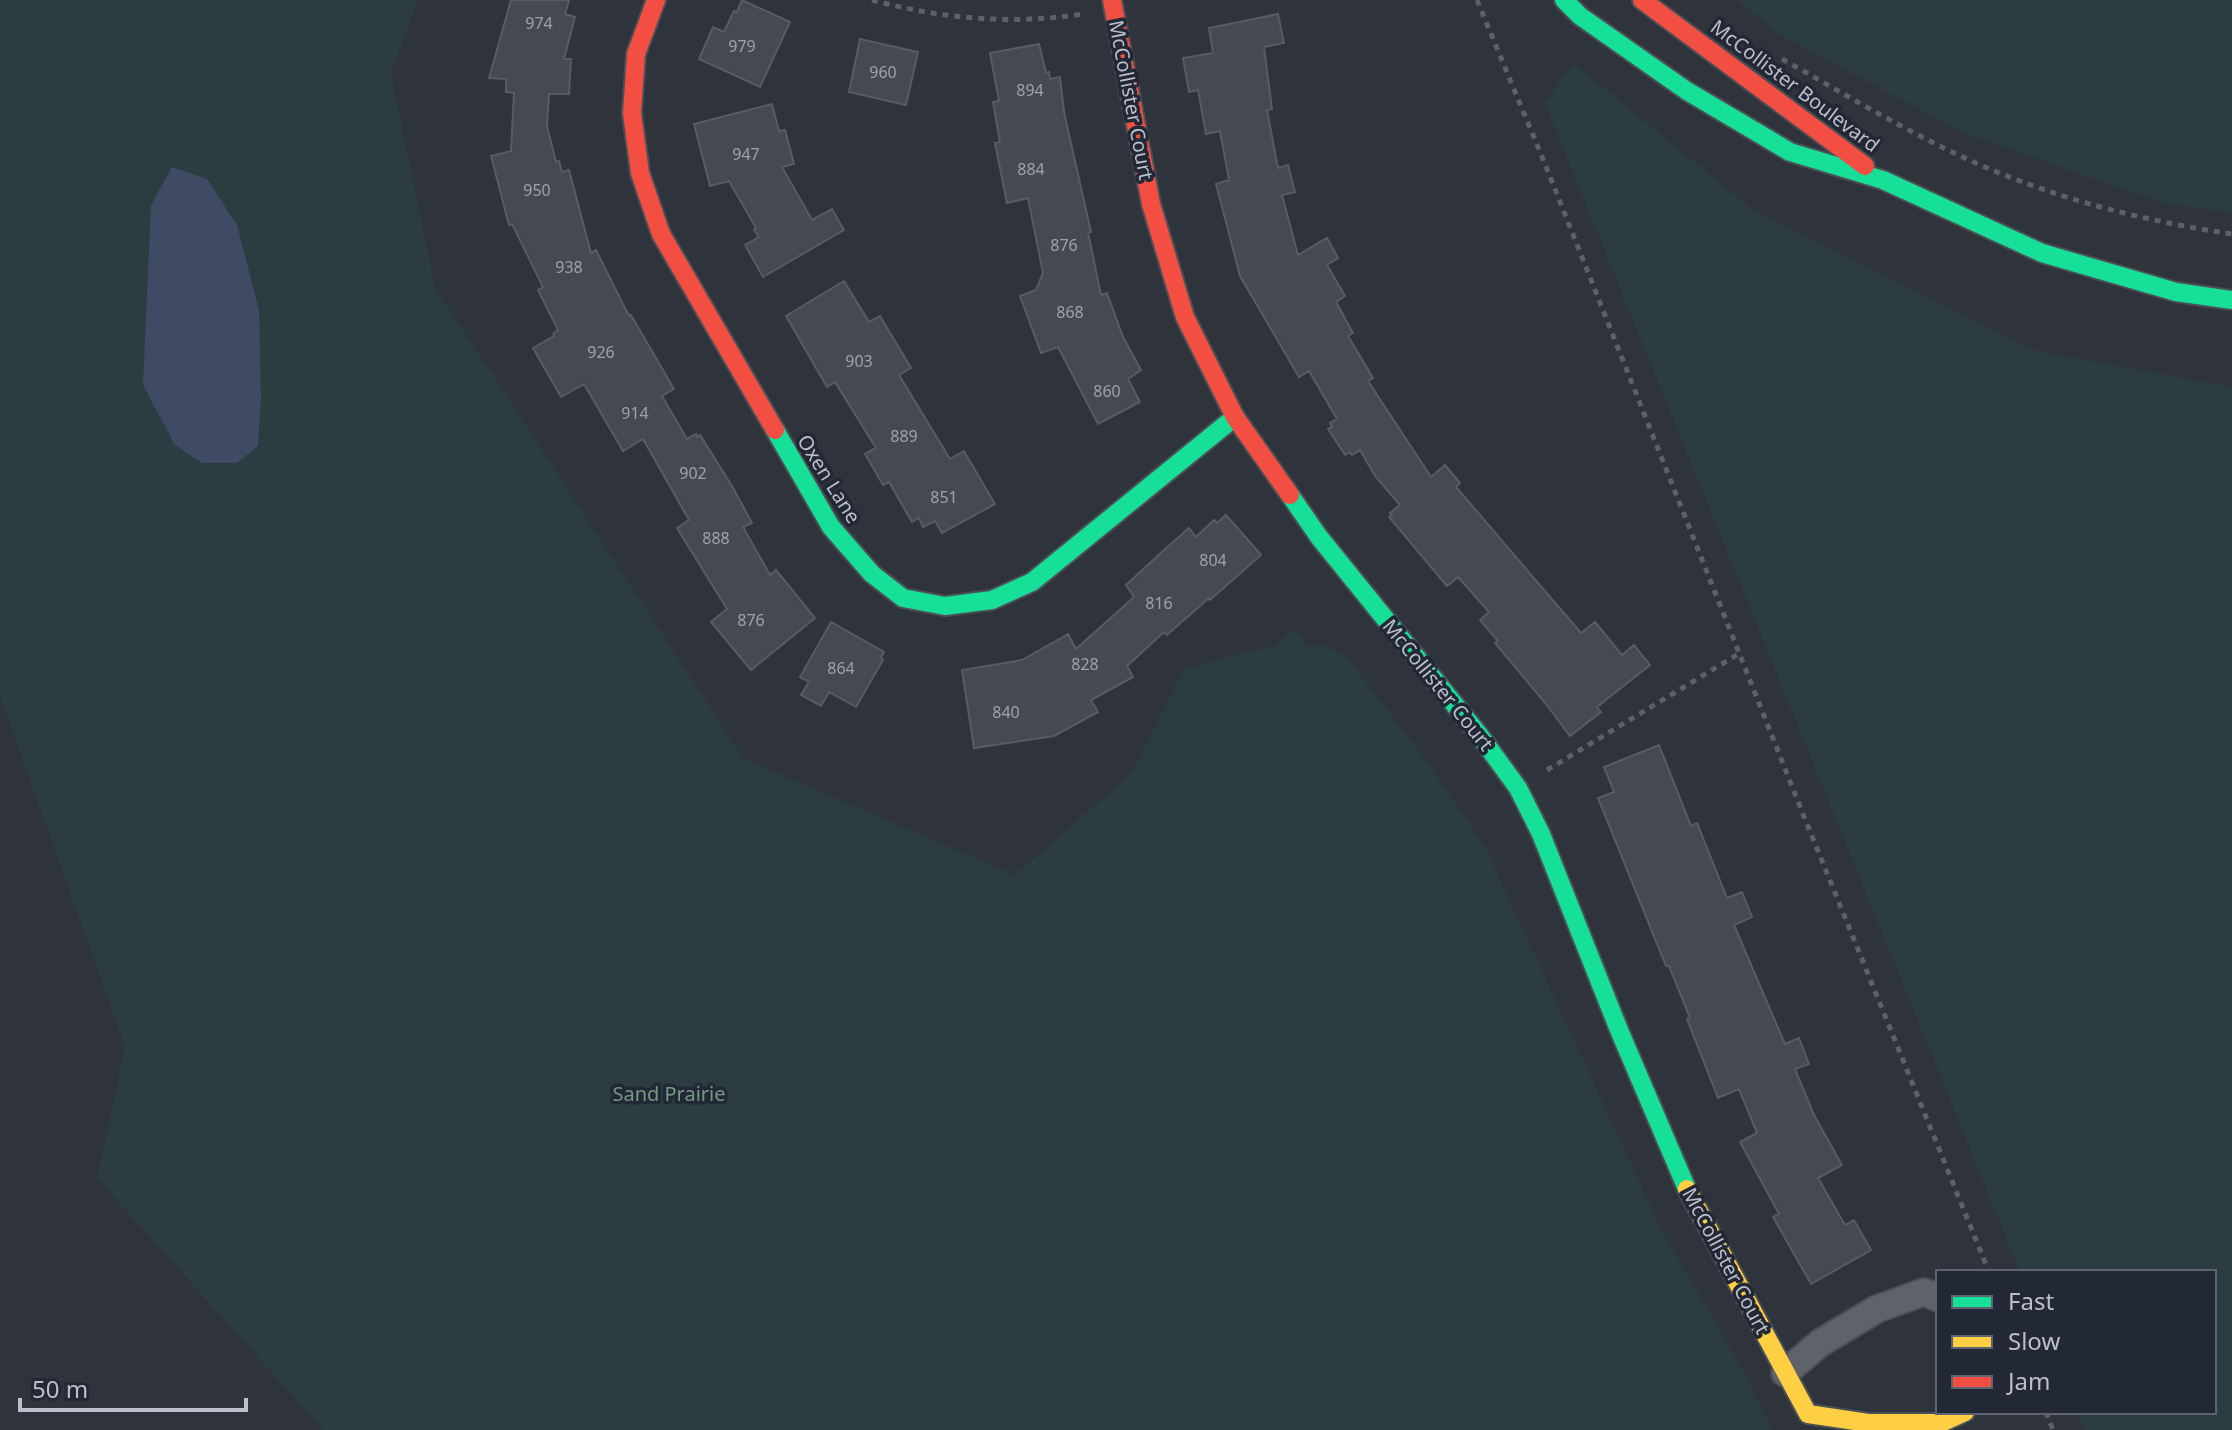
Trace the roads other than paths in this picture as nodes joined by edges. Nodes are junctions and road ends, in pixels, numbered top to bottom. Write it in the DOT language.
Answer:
graph roads {
  1 [pos="656,0"];
  2 [pos="1564,0"];
  3 [pos="1642,0"];
  4 [pos="1113,4"];
  5 [pos="1883,180"];
  6 [pos="2232,300"];
  7 [pos="1235,417"];
  8 [pos="1936,1297"];
  9 [pos="1785,1373"];
  10 [pos="1961,1414"];
  1 -- 7 [label="street, Oxen Lane"];
  2 -- 5 [label="street, McCollister Boulevard"];
  3 -- 5 [label="street, McCollister Boulevard"];
  4 -- 7 [label="street, McCollister Court"];
  5 -- 6 [label="street, McCollister Boulevard"];
  7 -- 9 [label="street, McCollister Court"];
  8 -- 9 [label="street"];
  9 -- 10 [label="street, McCollister Court"];
}
